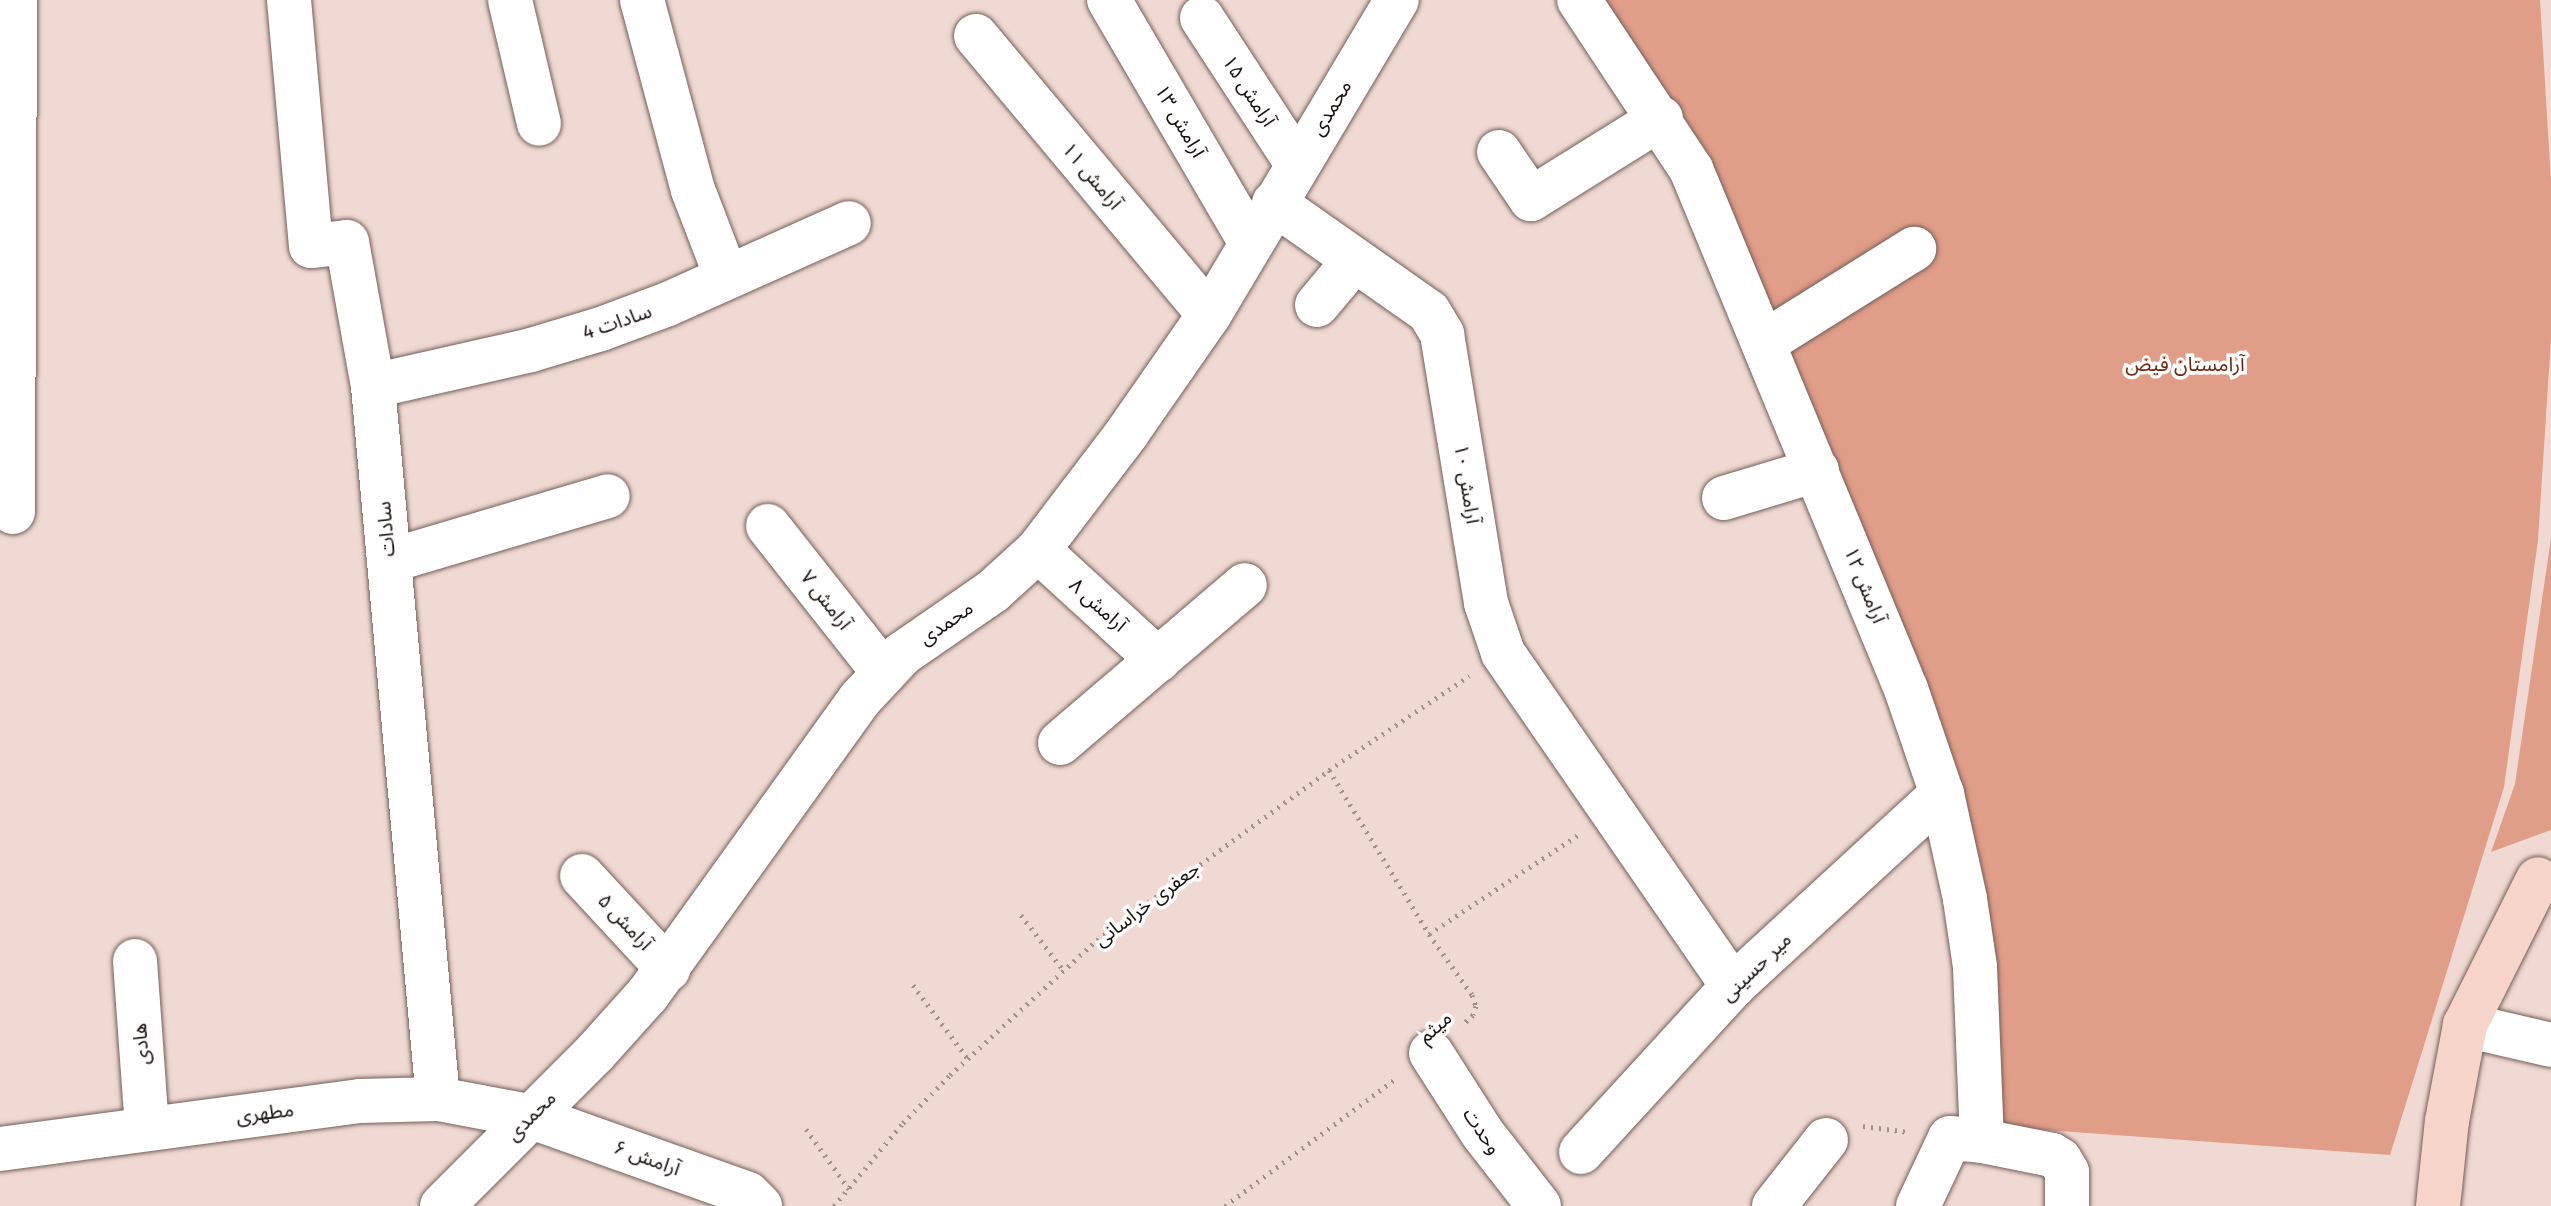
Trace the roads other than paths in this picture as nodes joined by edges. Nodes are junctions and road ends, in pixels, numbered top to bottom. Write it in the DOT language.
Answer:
graph roads {
  1 [pos="15,0"];
  2 [pos="289,0"];
  3 [pos="510,0"];
  4 [pos="642,0"];
  5 [pos="1109,0"];
  6 [pos="1397,0"];
  7 [pos="1579,0"];
  8 [pos="1202,18"];
  9 [pos="976,36"];
  10 [pos="1661,118"];
  11 [pos="539,124"];
  12 [pos="1499,152"];
  13 [pos="1297,164"];
  14 [pos="7,167"];
  15 [pos="1274,203"];
  16 [pos="849,223"];
  17 [pos="1251,243"];
  18 [pos="1914,249"];
  19 [pos="1353,262"];
  20 [pos="726,276"];
  21 [pos="1317,305"];
  22 [pos="1209,315"];
  23 [pos="1765,342"];
  24 [pos="373,386"];
  25 [pos="1817,470"];
  26 [pos="608,496"];
  27 [pos="1724,498"];
  28 [pos="13,512"];
  29 [pos="768,526"];
  30 [pos="1038,550"];
  31 [pos="389,561"];
  32 [pos="1245,585"];
  33 [pos="1158,660"];
  34 [pos="884,673"];
  35 [pos="1060,743"];
  36 [pos="1942,794"];
  37 [pos="2544,874"];
  38 [pos="582,876"];
  39 [pos="135,961"];
  40 [pos="668,969"];
  41 [pos="1733,986"];
  42 [pos="2465,1025"];
  43 [pos="2551,1045"];
  44 [pos="1431,1053"];
  45 [pos="438,1099"];
  46 [pos="529,1116"];
  47 [pos="147,1127"];
  48 [pos="1966,1139"];
  49 [pos="1826,1140"];
  50 [pos="0,1149"];
  51 [pos="1581,1152"];
  52 [pos="752,1202"];
  53 [pos="442,1206"];
  54 [pos="1539,1206"];
  55 [pos="1774,1206"];
  56 [pos="1918,1206"];
  57 [pos="2067,1206"];
  58 [pos="2438,1206"];
  1 -- 14 [label="street"];
  2 -- 24 [label="street, سادات"];
  3 -- 11 [label="street"];
  4 -- 20 [label="street"];
  5 -- 17 [label="street, آرامش ۱۳"];
  6 -- 13 [label="street, محمدی"];
  7 -- 10 [label="street, آرامش ۱۲"];
  8 -- 13 [label="street, آرامش ۱۵"];
  9 -- 22 [label="street, آرامش ۱۱"];
  10 -- 12 [label="street"];
  10 -- 23 [label="street, آرامش ۱۲"];
  13 -- 15 [label="street, محمدی"];
  14 -- 28 [label="street"];
  15 -- 17 [label="street, محمدی"];
  15 -- 19 [label="street, آرامش ۱۰"];
  16 -- 20 [label="street, سادات 4"];
  17 -- 22 [label="street, محمدی"];
  18 -- 23 [label="street"];
  19 -- 21 [label="street"];
  19 -- 41 [label="street, آرامش ۱۰"];
  20 -- 24 [label="street, سادات 4"];
  22 -- 30 [label="street, محمدی"];
  23 -- 25 [label="street, آرامش ۱۲"];
  24 -- 31 [label="street, سادات"];
  25 -- 27 [label="street"];
  25 -- 36 [label="street, آرامش ۱۲"];
  26 -- 31 [label="street"];
  29 -- 34 [label="street, آرامش ۷"];
  30 -- 33 [label="street, آرامش ۸"];
  30 -- 34 [label="street, محمدی"];
  31 -- 45 [label="street, سادات"];
  32 -- 33 [label="street"];
  33 -- 35 [label="street"];
  34 -- 40 [label="street, محمدی"];
  36 -- 41 [label="street, میر حسینی"];
  36 -- 48 [label="street, آرامش ۱۲"];
  37 -- 42 [label="main road"];
  38 -- 40 [label="street, آرامش ۵"];
  39 -- 47 [label="street, هادی"];
  40 -- 46 [label="street, محمدی"];
  41 -- 51 [label="street, میر حسینی"];
  42 -- 43 [label="street"];
  42 -- 58 [label="main road"];
  44 -- 54 [label="street, وحدت"];
  45 -- 46 [label="street, مطهری"];
  45 -- 47 [label="street, مطهری"];
  46 -- 52 [label="street, آرامش ۶"];
  46 -- 53 [label="street, محمدی"];
  47 -- 50 [label="street, مطهری"];
  48 -- 56 [label="street"];
  48 -- 57 [label="street"];
  49 -- 55 [label="street"];
}
